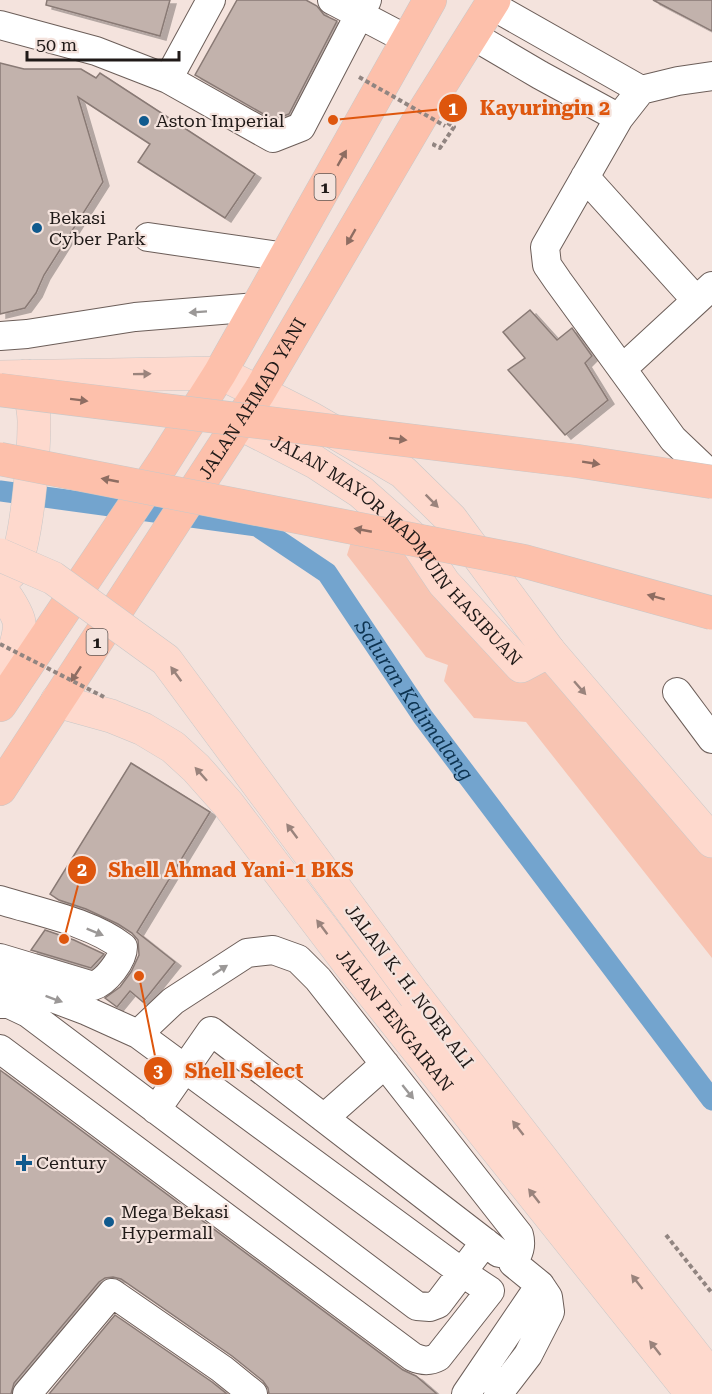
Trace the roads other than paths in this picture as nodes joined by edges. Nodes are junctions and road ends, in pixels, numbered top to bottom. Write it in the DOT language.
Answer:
graph roads {
  1 [pos="211,0"];
  2 [pos="332,0"];
  3 [pos="430,0"];
  4 [pos="492,2"];
  5 [pos="363,8"];
  6 [pos="0,26"];
  7 [pos="472,35"];
  8 [pos="408,40"];
  9 [pos="712,77"];
  10 [pos="168,79"];
  11 [pos="641,90"];
  12 [pos="619,118"];
  13 [pos="585,177"];
  14 [pos="148,237"];
  15 [pos="286,256"];
  16 [pos="704,293"];
  17 [pos="257,307"];
  18 [pos="0,336"];
  19 [pos="622,369"];
  20 [pos="220,373"];
  21 [pos="9,381"];
  22 [pos="259,392"];
  23 [pos="198,409"];
  24 [pos="240,423"];
  25 [pos="0,459"];
  26 [pos="712,476"];
  27 [pos="712,482"];
  28 [pos="415,540"];
  29 [pos="11,549"];
  30 [pos="2,587"];
  31 [pos="712,613"];
  32 [pos="549,651"];
  33 [pos="0,687"];
  34 [pos="677,692"];
  35 [pos="57,701"];
  36 [pos="0,705"];
  37 [pos="712,739"];
  38 [pos="0,789"];
  39 [pos="712,841"];
  40 [pos="0,900"];
  41 [pos="0,958"];
  42 [pos="0,978"];
  43 [pos="0,1004"];
  44 [pos="138,1034"];
  45 [pos="0,1049"];
  46 [pos="385,1064"];
  47 [pos="184,1068"];
  48 [pos="156,1110"];
  49 [pos="324,1118"];
  50 [pos="485,1242"];
  51 [pos="513,1263"];
  52 [pos="463,1273"];
  53 [pos="540,1286"];
  54 [pos="490,1291"];
  55 [pos="712,1378"];
  56 [pos="27,1394"];
  57 [pos="253,1394"];
  58 [pos="466,1394"];
  59 [pos="498,1394"];
  60 [pos="692,1394"];
  1 -- 10 [label="lane"];
  2 -- 5 [label="lane"];
  3 -- 8 [label="highway, 1"];
  4 -- 7 [label="highway, JALAN AHMAD YANI / 1"];
  4 -- 11 [label="lane"];
  5 -- 8 [label="lane"];
  5 -- 10 [label="lane"];
  6 -- 10 [label="lane"];
  7 -- 12 [label="lane"];
  7 -- 22 [label="highway, JALAN AHMAD YANI / 1, one-way"];
  15 -- 8 [label="highway, 1, one-way"];
  9 -- 11 [label="lane"];
  11 -- 12 [label="lane"];
  12 -- 13 [label="lane"];
  13 -- 16 [label="lane"];
  13 -- 19 [label="lane"];
  14 -- 15 [label="lane"];
  15 -- 17 [label="highway, 1"];
  16 -- 19 [label="lane"];
  17 -- 18 [label="lane, one-way"];
  17 -- 20 [label="highway, 1"];
  19 -- 26 [label="lane"];
  21 -- 20 [label="main road, one-way"];
  20 -- 22 [label="main road, JALAN MAYOR MADMUIN HASIBUAN"];
  20 -- 23 [label="highway, 1"];
  21 -- 27 [label="highway, one-way, bridge"];
  21 -- 29 [label="main road"];
  22 -- 24 [label="highway, JALAN AHMAD YANI / 1"];
  22 -- 32 [label="main road, JALAN MAYOR MADMUIN HASIBUAN, one-way"];
  23 -- 24 [label="main road, JALAN MAYOR MADMUIN HASIBUAN"];
  23 -- 36 [label="highway, 1"];
  24 -- 28 [label="main road, JALAN MAYOR MADMUIN HASIBUAN"];
  24 -- 35 [label="highway, JALAN AHMAD YANI / 1, one-way"];
  28 -- 25 [label="highway, one-way, bridge"];
  31 -- 28 [label="highway, one-way, bridge"];
  28 -- 32 [label="main road, JALAN MAYOR MADMUIN HASIBUAN"];
  29 -- 30 [label="main road"];
  55 -- 29 [label="main road, JALAN K. H. NOER ALI, one-way, bridge"];
  30 -- 33 [label="main road"];
  32 -- 39 [label="main road, JALAN MAYOR MADMUIN HASIBUAN, one-way"];
  34 -- 37 [label="lane"];
  35 -- 38 [label="highway, JALAN AHMAD YANI / 1"];
  60 -- 35 [label="main road, JALAN PENGAIRAN, one-way"];
  40 -- 41 [label="lane, one-way"];
  42 -- 44 [label="lane, one-way"];
  43 -- 48 [label="lane"];
  44 -- 46 [label="lane, one-way"];
  44 -- 47 [label="lane"];
  45 -- 54 [label="lane"];
  46 -- 49 [label="lane"];
  46 -- 51 [label="lane, one-way"];
  47 -- 48 [label="lane"];
  47 -- 49 [label="lane"];
  47 -- 52 [label="lane"];
  48 -- 52 [label="lane"];
  49 -- 50 [label="lane"];
  50 -- 51 [label="lane"];
  50 -- 52 [label="lane"];
  51 -- 53 [label="lane"];
  51 -- 54 [label="lane"];
  52 -- 54 [label="lane"];
  53 -- 58 [label="lane"];
  53 -- 59 [label="lane"];
  56 -- 57 [label="lane"];
}
